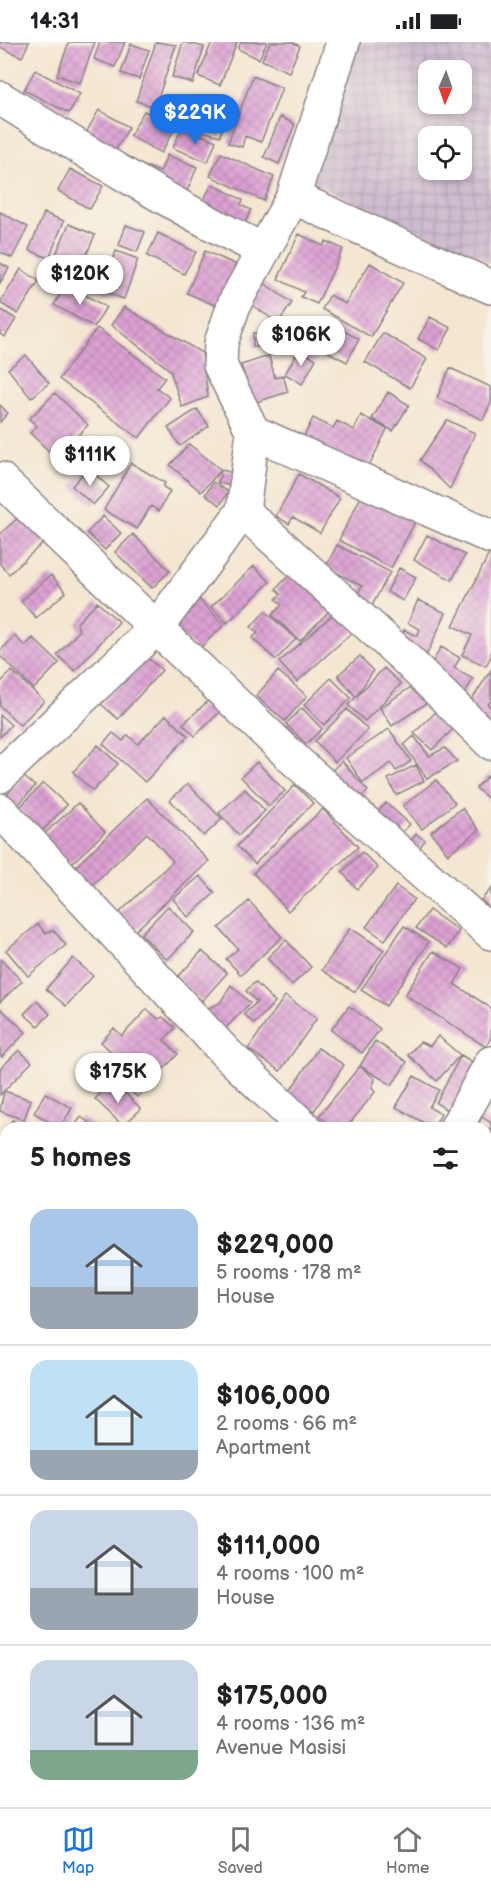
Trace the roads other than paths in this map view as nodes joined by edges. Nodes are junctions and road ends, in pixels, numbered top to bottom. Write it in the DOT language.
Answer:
graph roads {
  1 [pos="343,42"];
  2 [pos="0,98"];
  3 [pos="293,197"];
  4 [pos="262,250"];
  5 [pos="491,287"];
  6 [pos="253,432"];
  7 [pos="0,479"];
  8 [pos="243,511"];
  9 [pos="491,537"];
  10 [pos="157,627"];
  11 [pos="491,743"];
  12 [pos="0,776"];
  13 [pos="0,810"];
  14 [pos="491,933"];
  15 [pos="491,1063"];
  16 [pos="298,1122"];
  17 [pos="459,1122"];
  1 -- 3 [label="main road"];
  2 -- 4 [label="main road"];
  3 -- 4 [label="main road"];
  3 -- 5 [label="main road"];
  4 -- 6 [label="main road"];
  6 -- 8 [label="main road"];
  6 -- 9 [label="main road"];
  7 -- 10 [label="main road"];
  8 -- 10 [label="main road"];
  8 -- 11 [label="main road"];
  10 -- 12 [label="main road"];
  10 -- 14 [label="main road"];
  13 -- 16 [label="main road"];
  15 -- 17 [label="main road"];
}
